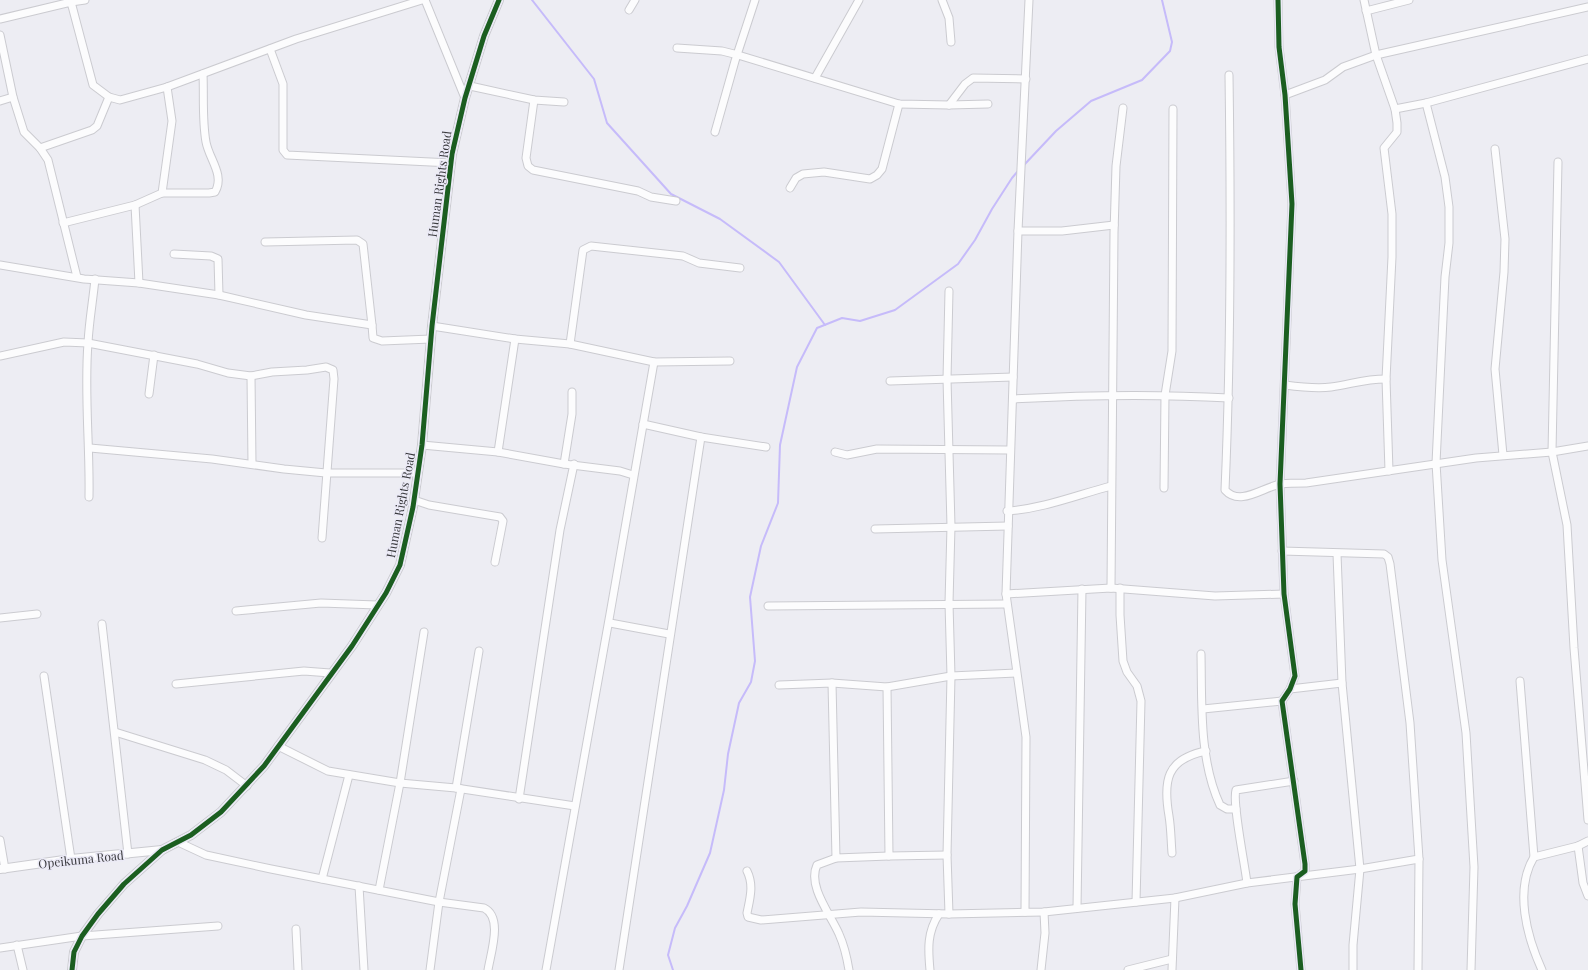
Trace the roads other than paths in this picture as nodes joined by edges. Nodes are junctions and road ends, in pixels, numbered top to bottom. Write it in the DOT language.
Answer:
graph roads {
  1 [pos="85,0"];
  2 [pos="423,0"];
  3 [pos="499,0"];
  4 [pos="635,0"];
  5 [pos="755,0"];
  6 [pos="859,0"];
  7 [pos="942,0"];
  8 [pos="1029,0"];
  9 [pos="1278,0"];
  10 [pos="1364,0"];
  11 [pos="1409,0"];
  12 [pos="1586,0"];
  13 [pos="70,2"];
  14 [pos="1588,8"];
  15 [pos="629,10"];
  16 [pos="1366,11"];
  17 [pos="0,18"];
  18 [pos="0,35"];
  19 [pos="951,42"];
  20 [pos="677,48"];
  21 [pos="270,49"];
  22 [pos="738,55"];
  23 [pos="1376,55"];
  24 [pos="1588,59"];
  25 [pos="202,74"];
  26 [pos="1229,75"];
  27 [pos="815,78"];
  28 [pos="1026,79"];
  29 [pos="470,86"];
  30 [pos="167,88"];
  31 [pos="1285,95"];
  32 [pos="13,97"];
  33 [pos="109,97"];
  34 [pos="465,98"];
  35 [pos="534,100"];
  36 [pos="0,101"];
  37 [pos="564,102"];
  38 [pos="1426,103"];
  39 [pos="899,104"];
  40 [pos="988,104"];
  41 [pos="949,105"];
  42 [pos="1123,108"];
  43 [pos="1174,109"];
  44 [pos="1395,109"];
  45 [pos="715,132"];
  46 [pos="40,148"];
  47 [pos="1495,149"];
  48 [pos="1558,162"];
  49 [pos="451,163"];
  50 [pos="790,188"];
  51 [pos="162,193"];
  52 [pos="676,201"];
  53 [pos="135,205"];
  54 [pos="63,223"];
  55 [pos="1114,225"];
  56 [pos="1018,231"];
  57 [pos="265,242"];
  58 [pos="174,254"];
  59 [pos="0,265"];
  60 [pos="740,268"];
  61 [pos="77,277"];
  62 [pos="95,279"];
  63 [pos="138,283"];
  64 [pos="949,291"];
  65 [pos="219,295"];
  66 [pos="372,325"];
  67 [pos="432,326"];
  68 [pos="431,339"];
  69 [pos="515,339"];
  70 [pos="88,343"];
  71 [pos="570,344"];
  72 [pos="154,355"];
  73 [pos="0,356"];
  74 [pos="730,361"];
  75 [pos="654,362"];
  76 [pos="251,376"];
  77 [pos="1013,377"];
  78 [pos="947,379"];
  79 [pos="1386,379"];
  80 [pos="890,381"];
  81 [pos="1285,385"];
  82 [pos="572,392"];
  83 [pos="149,394"];
  84 [pos="1166,395"];
  85 [pos="1112,396"];
  86 [pos="1229,398"];
  87 [pos="1013,399"];
  88 [pos="643,424"];
  89 [pos="701,437"];
  90 [pos="422,445"];
  91 [pos="1588,446"];
  92 [pos="766,447"];
  93 [pos="90,448"];
  94 [pos="948,448"];
  95 [pos="1009,450"];
  96 [pos="498,452"];
  97 [pos="835,452"];
  98 [pos="1552,452"];
  99 [pos="1503,456"];
  100 [pos="252,464"];
  101 [pos="564,464"];
  102 [pos="574,464"];
  103 [pos="1436,464"];
  104 [pos="1389,471"];
  105 [pos="326,473"];
  106 [pos="418,473"];
  107 [pos="633,475"];
  108 [pos="1280,484"];
  109 [pos="1111,486"];
  110 [pos="1164,488"];
  111 [pos="89,497"];
  112 [pos="414,500"];
  113 [pos="1007,511"];
  114 [pos="951,526"];
  115 [pos="1008,526"];
  116 [pos="875,529"];
  117 [pos="322,538"];
  118 [pos="1282,552"];
  119 [pos="1337,554"];
  120 [pos="495,562"];
  121 [pos="1111,588"];
  122 [pos="1120,588"];
  123 [pos="1082,589"];
  124 [pos="1006,594"];
  125 [pos="1284,594"];
  126 [pos="949,603"];
  127 [pos="1006,604"];
  128 [pos="377,605"];
  129 [pos="768,606"];
  130 [pos="236,611"];
  131 [pos="37,614"];
  132 [pos="0,618"];
  133 [pos="610,623"];
  134 [pos="102,624"];
  135 [pos="424,632"];
  136 [pos="670,634"];
  137 [pos="479,651"];
  138 [pos="1201,654"];
  139 [pos="330,673"];
  140 [pos="1016,673"];
  141 [pos="44,676"];
  142 [pos="952,676"];
  143 [pos="1520,681"];
  144 [pos="832,683"];
  145 [pos="1342,683"];
  146 [pos="176,684"];
  147 [pos="779,685"];
  148 [pos="887,687"];
  149 [pos="1290,690"];
  150 [pos="1282,701"];
  151 [pos="1202,709"];
  152 [pos="115,732"];
  153 [pos="278,746"];
  154 [pos="1206,751"];
  155 [pos="349,775"];
  156 [pos="1294,781"];
  157 [pos="400,783"];
  158 [pos="247,786"];
  159 [pos="458,789"];
  160 [pos="519,799"];
  161 [pos="575,806"];
  162 [pos="1236,809"];
  163 [pos="1588,820"];
  164 [pos="0,840"];
  165 [pos="178,842"];
  166 [pos="1588,842"];
  167 [pos="1578,846"];
  168 [pos="162,850"];
  169 [pos="1172,853"];
  170 [pos="128,854"];
  171 [pos="947,855"];
  172 [pos="889,856"];
  173 [pos="1534,857"];
  174 [pos="836,858"];
  175 [pos="71,859"];
  176 [pos="1419,859"];
  177 [pos="2,869"];
  178 [pos="1360,869"];
  179 [pos="747,871"];
  180 [pos="1297,877"];
  181 [pos="322,879"];
  182 [pos="1247,882"];
  183 [pos="359,886"];
  184 [pos="379,890"];
  185 [pos="1588,896"];
  186 [pos="1175,898"];
  187 [pos="439,902"];
  188 [pos="1136,902"];
  189 [pos="1077,908"];
  190 [pos="1025,912"];
  191 [pos="1044,912"];
  192 [pos="827,914"];
  193 [pos="939,914"];
  194 [pos="949,914"];
  195 [pos="218,926"];
  196 [pos="296,929"];
  197 [pos="82,936"];
  198 [pos="16,945"];
  199 [pos="0,948"];
  200 [pos="1172,959"];
  201 [pos="23,970"];
  202 [pos="72,970"];
  203 [pos="298,970"];
  204 [pos="364,970"];
  205 [pos="430,970"];
  206 [pos="488,970"];
  207 [pos="546,970"];
  208 [pos="619,970"];
  209 [pos="849,970"];
  210 [pos="930,970"];
  211 [pos="1041,970"];
  212 [pos="1128,970"];
  213 [pos="1172,970"];
  214 [pos="1301,970"];
  215 [pos="1354,970"];
  216 [pos="1418,970"];
  217 [pos="1471,970"];
  218 [pos="1542,970"];
  1 -- 13 [label="street"];
  2 -- 21 [label="street"];
  2 -- 34 [label="street"];
  3 -- 29 [label="street, Human Rights Road"];
  4 -- 15 [label="street"];
  5 -- 22 [label="street"];
  6 -- 27 [label="street"];
  7 -- 19 [label="street"];
  8 -- 28 [label="street"];
  9 -- 31 [label="street"];
  10 -- 16 [label="street"];
  11 -- 16 [label="street"];
  12 -- 14 [label="street"];
  13 -- 17 [label="street"];
  13 -- 33 [label="street"];
  14 -- 23 [label="street"];
  16 -- 23 [label="street"];
  18 -- 32 [label="street"];
  20 -- 22 [label="street"];
  21 -- 25 [label="street"];
  21 -- 49 [label="street"];
  22 -- 27 [label="street"];
  22 -- 45 [label="street"];
  23 -- 31 [label="street"];
  23 -- 44 [label="street"];
  24 -- 38 [label="street"];
  25 -- 30 [label="street"];
  25 -- 51 [label="street"];
  26 -- 86 [label="street"];
  27 -- 39 [label="street"];
  28 -- 41 [label="street"];
  28 -- 56 [label="street"];
  29 -- 34 [label="street, Human Rights Road"];
  29 -- 35 [label="street"];
  30 -- 33 [label="street"];
  30 -- 51 [label="street"];
  31 -- 81 [label="street"];
  32 -- 36 [label="street"];
  32 -- 46 [label="street"];
  33 -- 46 [label="street"];
  34 -- 49 [label="street, Human Rights Road"];
  35 -- 37 [label="street"];
  35 -- 52 [label="street"];
  38 -- 44 [label="street"];
  38 -- 103 [label="street"];
  39 -- 41 [label="street"];
  39 -- 50 [label="street"];
  40 -- 41 [label="street"];
  42 -- 55 [label="street"];
  43 -- 84 [label="street"];
  44 -- 79 [label="street"];
  46 -- 54 [label="street"];
  47 -- 99 [label="street"];
  48 -- 98 [label="street"];
  49 -- 67 [label="street, Human Rights Road"];
  51 -- 53 [label="street"];
  53 -- 54 [label="street"];
  53 -- 63 [label="street"];
  54 -- 61 [label="street"];
  55 -- 56 [label="street"];
  55 -- 85 [label="street"];
  56 -- 77 [label="street"];
  57 -- 66 [label="street"];
  58 -- 65 [label="street"];
  59 -- 61 [label="street"];
  60 -- 71 [label="street"];
  61 -- 62 [label="street"];
  62 -- 63 [label="street"];
  62 -- 70 [label="street"];
  63 -- 65 [label="street"];
  64 -- 78 [label="street"];
  65 -- 66 [label="street"];
  66 -- 68 [label="street"];
  67 -- 68 [label="street, Human Rights Road"];
  67 -- 69 [label="street"];
  68 -- 90 [label="street, Human Rights Road"];
  69 -- 71 [label="street"];
  69 -- 96 [label="street"];
  70 -- 72 [label="street"];
  70 -- 73 [label="street"];
  70 -- 93 [label="street"];
  71 -- 75 [label="street"];
  72 -- 76 [label="street"];
  72 -- 83 [label="street"];
  74 -- 75 [label="street"];
  75 -- 88 [label="street"];
  76 -- 100 [label="street"];
  76 -- 105 [label="street"];
  77 -- 78 [label="street"];
  77 -- 87 [label="street"];
  78 -- 80 [label="street"];
  78 -- 94 [label="street"];
  79 -- 81 [label="street"];
  79 -- 104 [label="street"];
  81 -- 108 [label="street"];
  82 -- 101 [label="street"];
  84 -- 85 [label="street"];
  84 -- 86 [label="street"];
  84 -- 110 [label="street"];
  85 -- 87 [label="street"];
  85 -- 109 [label="street"];
  86 -- 108 [label="street"];
  87 -- 95 [label="street"];
  88 -- 89 [label="street"];
  88 -- 107 [label="street"];
  89 -- 92 [label="street"];
  89 -- 136 [label="street"];
  90 -- 96 [label="street"];
  90 -- 106 [label="street, Human Rights Road"];
  91 -- 98 [label="street"];
  93 -- 100 [label="street"];
  93 -- 111 [label="street"];
  94 -- 95 [label="street"];
  94 -- 97 [label="street"];
  94 -- 114 [label="street"];
  95 -- 113 [label="street"];
  96 -- 101 [label="street"];
  98 -- 99 [label="street"];
  98 -- 163 [label="street"];
  99 -- 103 [label="street"];
  100 -- 105 [label="street"];
  101 -- 102 [label="street"];
  102 -- 107 [label="street"];
  102 -- 160 [label="street"];
  103 -- 104 [label="street"];
  103 -- 217 [label="street"];
  104 -- 108 [label="street"];
  105 -- 106 [label="street"];
  105 -- 117 [label="street"];
  106 -- 112 [label="street, Human Rights Road"];
  107 -- 133 [label="street"];
  108 -- 118 [label="street"];
  109 -- 113 [label="street"];
  109 -- 121 [label="street"];
  112 -- 120 [label="street"];
  112 -- 128 [label="street, Human Rights Road"];
  113 -- 115 [label="street"];
  114 -- 115 [label="street"];
  114 -- 116 [label="street"];
  114 -- 126 [label="street"];
  115 -- 124 [label="street"];
  118 -- 119 [label="street"];
  118 -- 125 [label="street"];
  119 -- 145 [label="street"];
  119 -- 176 [label="street"];
  121 -- 122 [label="street"];
  121 -- 123 [label="street"];
  122 -- 125 [label="street"];
  122 -- 188 [label="street"];
  123 -- 124 [label="street"];
  123 -- 189 [label="street"];
  124 -- 127 [label="street"];
  125 -- 149 [label="street"];
  126 -- 127 [label="street"];
  126 -- 129 [label="street"];
  126 -- 142 [label="street"];
  127 -- 140 [label="street"];
  128 -- 130 [label="street"];
  128 -- 139 [label="street, Human Rights Road"];
  131 -- 132 [label="street"];
  133 -- 136 [label="street"];
  133 -- 161 [label="street"];
  134 -- 152 [label="street"];
  135 -- 157 [label="street"];
  136 -- 208 [label="street"];
  137 -- 159 [label="street"];
  138 -- 151 [label="street"];
  139 -- 146 [label="street"];
  139 -- 153 [label="street, Human Rights Road"];
  140 -- 142 [label="street"];
  140 -- 190 [label="street"];
  141 -- 175 [label="street"];
  142 -- 148 [label="street"];
  142 -- 171 [label="street"];
  143 -- 173 [label="street"];
  144 -- 147 [label="street"];
  144 -- 148 [label="street"];
  144 -- 174 [label="street"];
  145 -- 149 [label="street"];
  145 -- 178 [label="street"];
  148 -- 172 [label="street"];
  149 -- 150 [label="street"];
  150 -- 151 [label="street"];
  150 -- 156 [label="street"];
  151 -- 154 [label="street"];
  152 -- 158 [label="street"];
  152 -- 170 [label="street"];
  153 -- 155 [label="street"];
  153 -- 158 [label="street, Human Rights Road"];
  154 -- 162 [label="street"];
  154 -- 169 [label="street"];
  155 -- 157 [label="street"];
  155 -- 181 [label="street"];
  156 -- 162 [label="street"];
  156 -- 180 [label="street"];
  157 -- 159 [label="street"];
  157 -- 184 [label="street"];
  158 -- 165 [label="street, Human Rights Road"];
  159 -- 160 [label="street"];
  159 -- 187 [label="street"];
  160 -- 161 [label="street"];
  161 -- 207 [label="street"];
  162 -- 182 [label="street"];
  164 -- 177 [label="street"];
  165 -- 168 [label="street, Human Rights Road"];
  165 -- 181 [label="street"];
  166 -- 167 [label="street"];
  167 -- 173 [label="street"];
  167 -- 185 [label="street"];
  168 -- 170 [label="street, Opeikuma Road"];
  168 -- 197 [label="street, Human Rights Road"];
  170 -- 175 [label="street, Opeikuma Road"];
  171 -- 172 [label="street"];
  171 -- 194 [label="street"];
  172 -- 174 [label="street"];
  173 -- 218 [label="street"];
  174 -- 192 [label="street"];
  175 -- 177 [label="street, Opeikuma Road"];
  176 -- 178 [label="street"];
  176 -- 216 [label="street"];
  178 -- 180 [label="street"];
  178 -- 215 [label="street"];
  179 -- 192 [label="street"];
  180 -- 182 [label="street"];
  180 -- 214 [label="street"];
  181 -- 183 [label="street"];
  182 -- 186 [label="street"];
  183 -- 184 [label="street"];
  183 -- 204 [label="street"];
  184 -- 187 [label="street"];
  186 -- 188 [label="street"];
  186 -- 200 [label="street"];
  187 -- 205 [label="street"];
  187 -- 206 [label="street"];
  188 -- 189 [label="street"];
  189 -- 191 [label="street"];
  190 -- 191 [label="street"];
  190 -- 194 [label="street"];
  191 -- 211 [label="street"];
  192 -- 193 [label="street"];
  192 -- 209 [label="street"];
  193 -- 194 [label="street"];
  193 -- 210 [label="street"];
  195 -- 197 [label="street"];
  196 -- 203 [label="street"];
  197 -- 198 [label="street"];
  197 -- 202 [label="street, Human Rights Road"];
  198 -- 199 [label="street"];
  198 -- 201 [label="street"];
  200 -- 212 [label="street"];
  200 -- 213 [label="street"];
}
